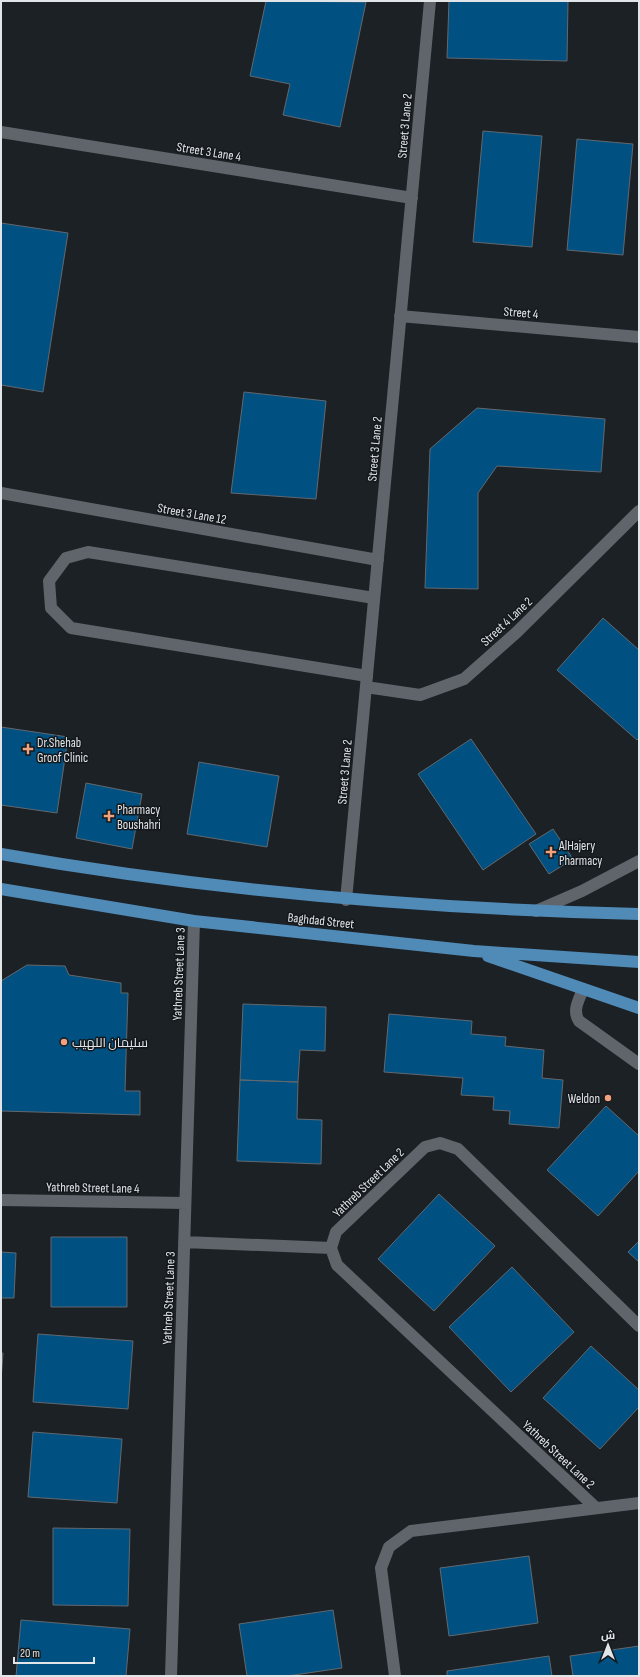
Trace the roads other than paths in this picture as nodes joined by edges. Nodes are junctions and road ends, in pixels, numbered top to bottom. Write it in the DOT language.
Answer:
graph roads {
  1 [pos="430,1"];
  2 [pos="1,132"];
  3 [pos="412,198"];
  4 [pos="400,316"];
  5 [pos="639,336"];
  6 [pos="1,493"];
  7 [pos="639,512"];
  8 [pos="378,560"];
  9 [pos="374,598"];
  10 [pos="366,682"];
  11 [pos="1,854"];
  12 [pos="639,861"];
  13 [pos="1,889"];
  14 [pos="346,900"];
  15 [pos="535,911"];
  16 [pos="639,914"];
  17 [pos="194,921"];
  18 [pos="474,951"];
  19 [pos="639,962"];
  20 [pos="583,989"];
  21 [pos="639,1008"];
  22 [pos="639,1064"];
  23 [pos="1,1200"];
  24 [pos="185,1203"];
  25 [pos="184,1242"];
  26 [pos="331,1248"];
  27 [pos="639,1326"];
  28 [pos="639,1503"];
  29 [pos="596,1508"];
  30 [pos="171,1676"];
  31 [pos="395,1676"];
  1 -- 3 [label="street, Street 3 Lane 2"];
  2 -- 3 [label="street, Street 3 Lane 4"];
  3 -- 4 [label="street, Street 3 Lane 2"];
  4 -- 5 [label="street, Street 4"];
  4 -- 8 [label="street, Street 3 Lane 2"];
  6 -- 8 [label="street, Street 3 Lane 12"];
  7 -- 10 [label="street, Street 4 Lane 2"];
  8 -- 9 [label="street, Street 3 Lane 2"];
  9 -- 10 [label="street, Street 3 Lane 2"];
  9 -- 10 [label="street, Street 4 Lane 2"];
  10 -- 14 [label="street, Street 3 Lane 2"];
  11 -- 14 [label="main road, Baghdad Street"];
  12 -- 15 [label="street"];
  13 -- 17 [label="main road, Baghdad Street"];
  14 -- 15 [label="main road, Baghdad Street"];
  15 -- 16 [label="main road, Baghdad Street"];
  17 -- 18 [label="main road, Baghdad Street"];
  17 -- 24 [label="street, Yathreb Street Lane 3"];
  18 -- 19 [label="main road, Baghdad Street"];
  18 -- 20 [label="main road"];
  20 -- 21 [label="main road"];
  20 -- 22 [label="street"];
  23 -- 24 [label="street, Yathreb Street Lane 4"];
  24 -- 25 [label="street, Yathreb Street Lane 3"];
  25 -- 26 [label="street"];
  25 -- 30 [label="street, Yathreb Street Lane 3"];
  26 -- 27 [label="street, Yathreb Street Lane 2"];
  26 -- 29 [label="street, Yathreb Street Lane 2"];
  28 -- 29 [label="street, Yathreb Street Lane 2"];
  29 -- 31 [label="street, Yathreb Street Lane 2"];
}
